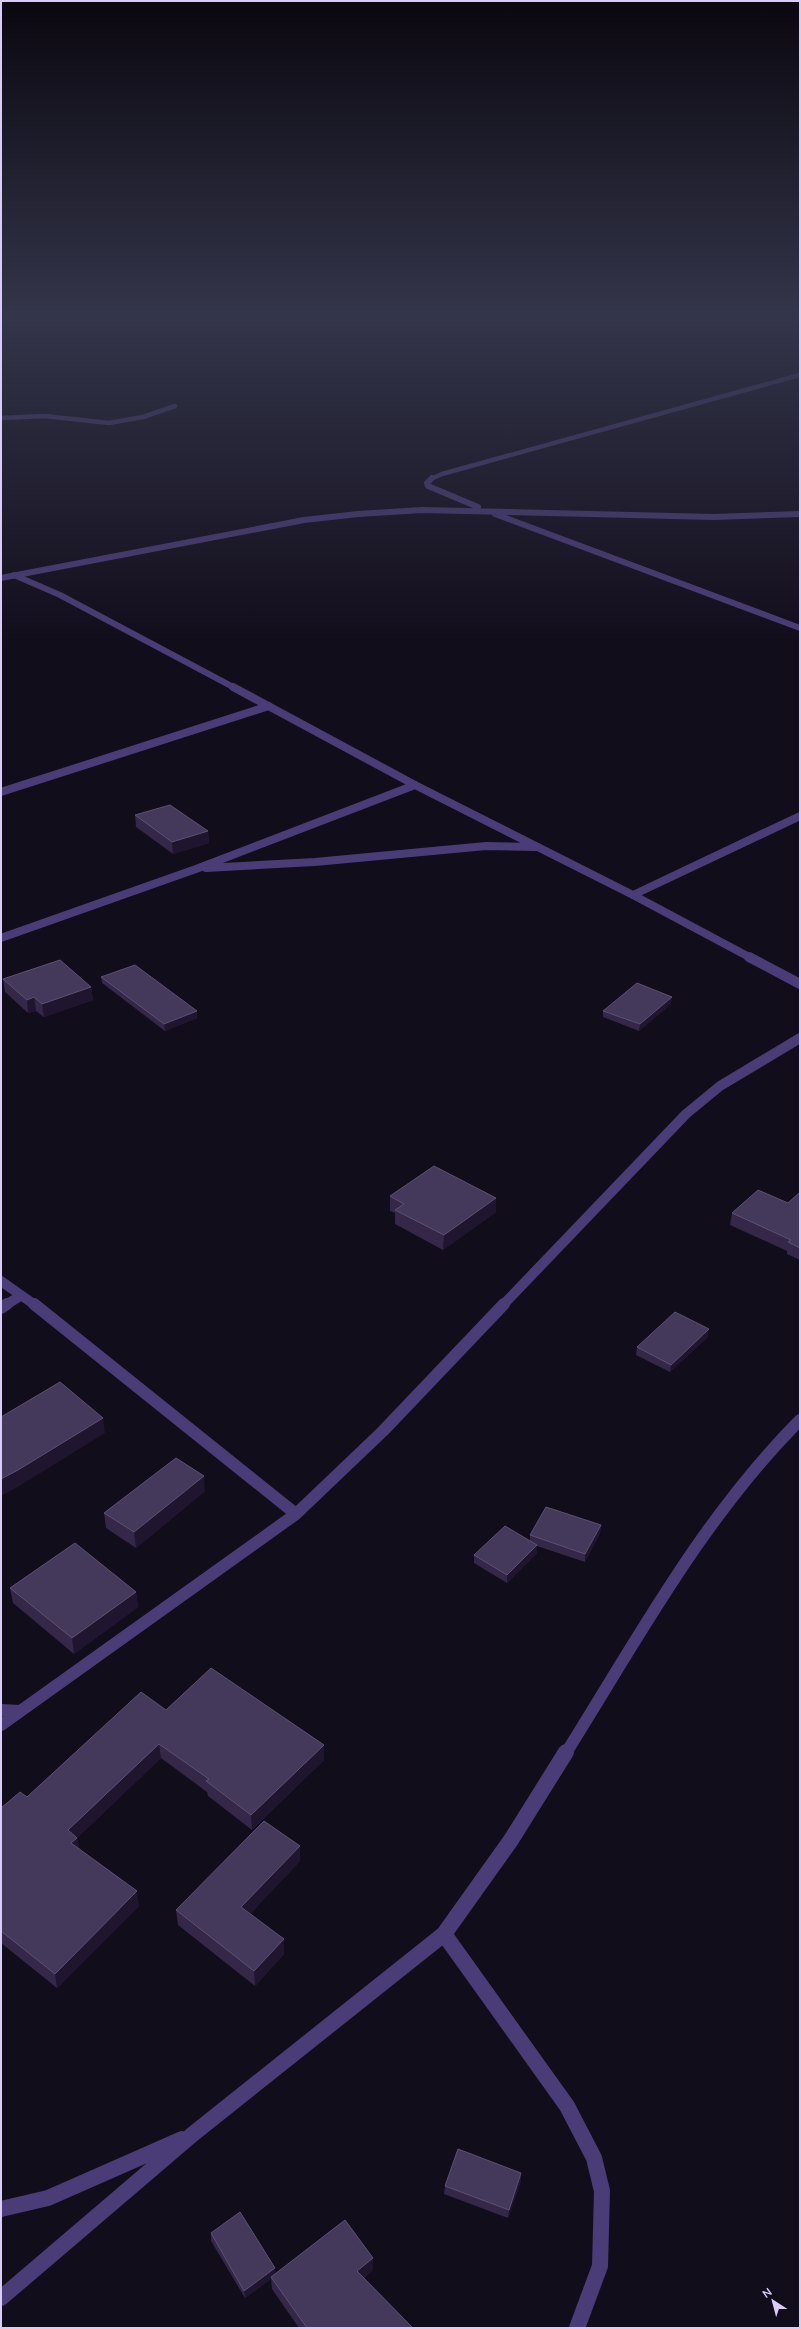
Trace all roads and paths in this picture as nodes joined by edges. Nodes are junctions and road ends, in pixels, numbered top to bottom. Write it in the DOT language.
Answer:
graph roads {
  1 [pos="617,426"];
  2 [pos="484,510"];
  3 [pos="800,514"];
  4 [pos="14,575"];
  5 [pos="1,578"];
  6 [pos="800,628"];
  7 [pos="269,706"];
  8 [pos="415,785"];
  9 [pos="1,792"];
  10 [pos="800,816"];
  11 [pos="537,847"];
  12 [pos="196,869"];
  13 [pos="633,895"];
  14 [pos="1,938"];
  15 [pos="800,984"];
  16 [pos="800,1038"];
  17 [pos="2,1280"];
  18 [pos="20,1296"];
  19 [pos="1,1308"];
  20 [pos="800,1420"];
  21 [pos="296,1514"];
  22 [pos="1,1710"];
  23 [pos="20,1711"];
  24 [pos="1,1725"];
  25 [pos="444,1934"];
  26 [pos="193,2134"];
  27 [pos="1,2209"];
  28 [pos="1,2298"];
  29 [pos="577,2328"];
  1 -- 2 [label="street"];
  2 -- 3 [label="street"];
  2 -- 4 [label="street"];
  2 -- 6 [label="street"];
  4 -- 5 [label="street"];
  4 -- 7 [label="street"];
  7 -- 8 [label="street"];
  7 -- 9 [label="street"];
  8 -- 11 [label="street"];
  8 -- 12 [label="street"];
  10 -- 13 [label="street"];
  11 -- 12 [label="street"];
  11 -- 13 [label="street"];
  12 -- 14 [label="street"];
  13 -- 15 [label="street"];
  16 -- 21 [label="street"];
  17 -- 18 [label="street"];
  18 -- 19 [label="street"];
  18 -- 21 [label="street"];
  20 -- 25 [label="street"];
  21 -- 23 [label="street"];
  22 -- 23 [label="street"];
  23 -- 24 [label="street"];
  25 -- 26 [label="street"];
  25 -- 29 [label="street"];
  26 -- 27 [label="street"];
  26 -- 28 [label="street"];
}
